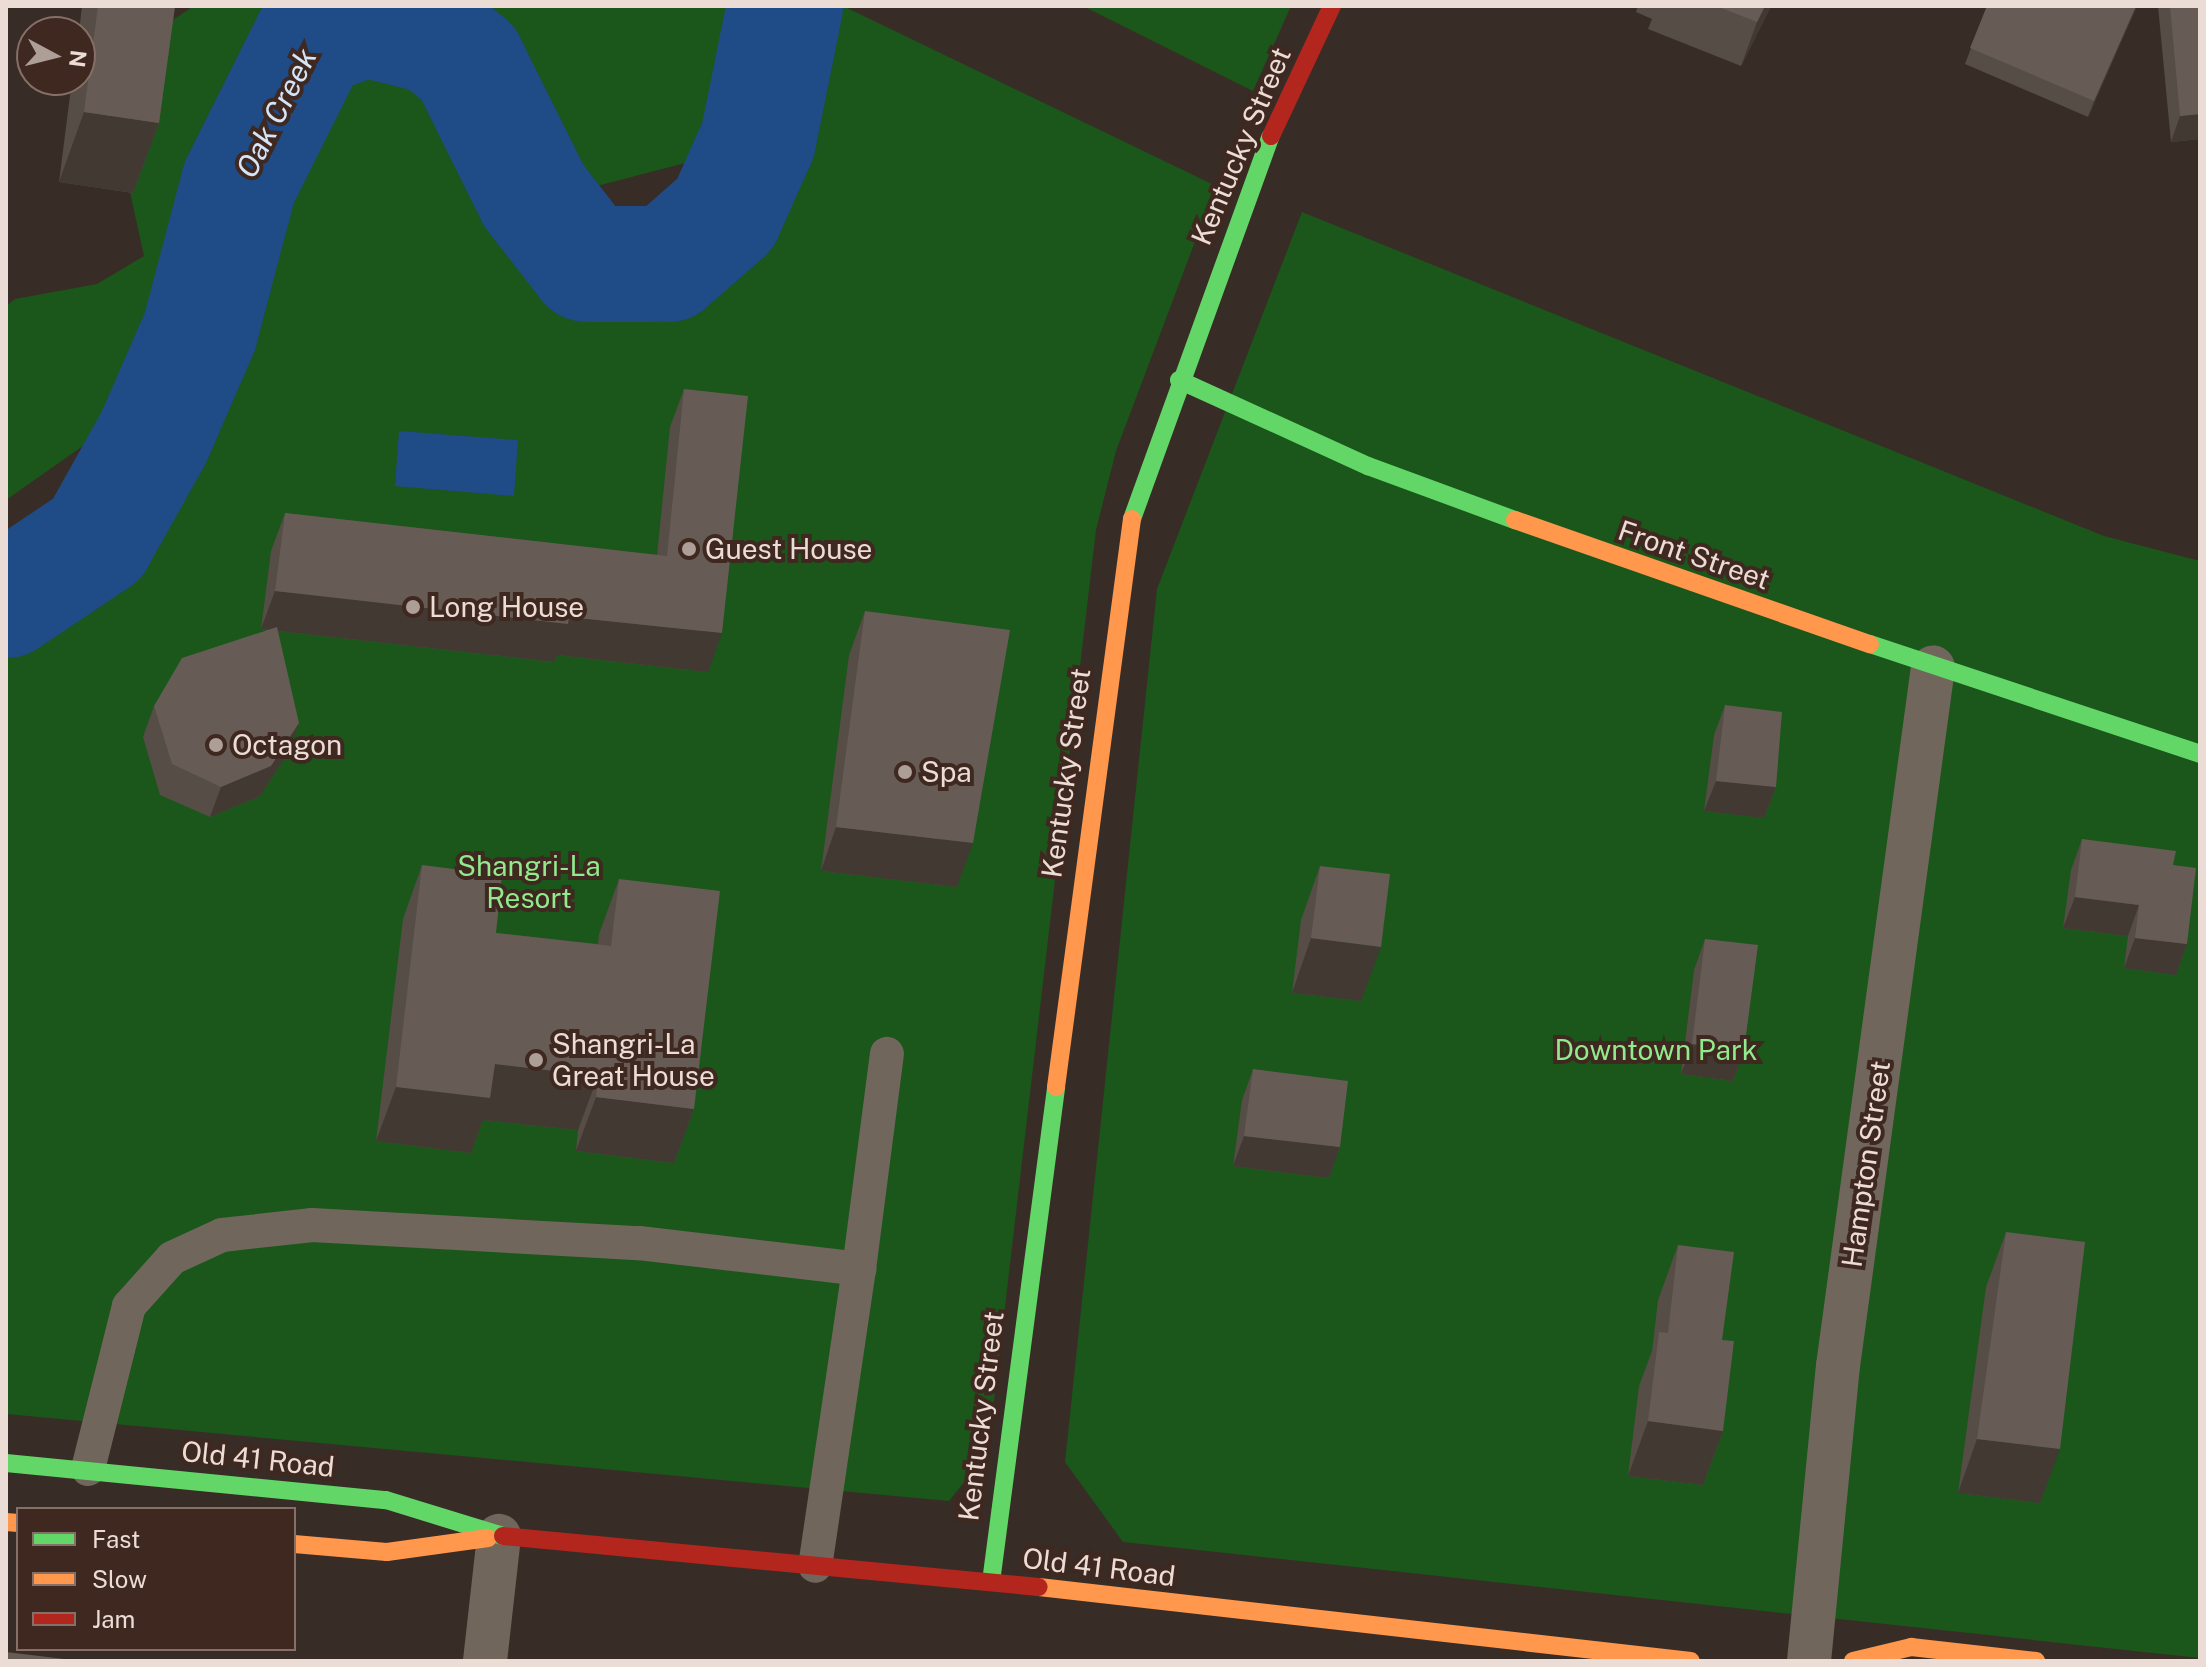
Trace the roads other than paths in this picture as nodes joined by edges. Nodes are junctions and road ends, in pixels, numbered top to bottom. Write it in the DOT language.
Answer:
graph roads {
  1 [pos="1332,6"];
  2 [pos="1179,380"];
  3 [pos="1933,667"];
  4 [pos="2200,754"];
  5 [pos="887,1054"];
  6 [pos="859,1269"];
  7 [pos="6,1463"];
  8 [pos="88,1469"];
  9 [pos="499,1536"];
  10 [pos="296,1544"];
  11 [pos="815,1566"];
  12 [pos="991,1582"];
  13 [pos="1511,1653"];
  14 [pos="485,1661"];
  15 [pos="1691,1661"];
  16 [pos="1809,1661"];
  17 [pos="1853,1661"];
  18 [pos="2036,1661"];
  1 -- 2 [label="street, Kentucky Street"];
  2 -- 3 [label="street, Front Street"];
  2 -- 12 [label="street, Kentucky Street"];
  3 -- 4 [label="street, Front Street"];
  3 -- 16 [label="street, Hampton Street"];
  5 -- 6 [label="lane"];
  6 -- 8 [label="lane"];
  6 -- 11 [label="lane"];
  7 -- 8 [label="street, Old 41 Road"];
  8 -- 9 [label="street, Old 41 Road"];
  9 -- 10 [label="street, Old 41 Road"];
  9 -- 11 [label="street, Old 41 Road"];
  9 -- 14 [label="street"];
  11 -- 12 [label="street, Old 41 Road"];
  12 -- 13 [label="street, Old 41 Road"];
  13 -- 15 [label="street, Old 41 Road"];
  17 -- 18 [label="street"];
}
